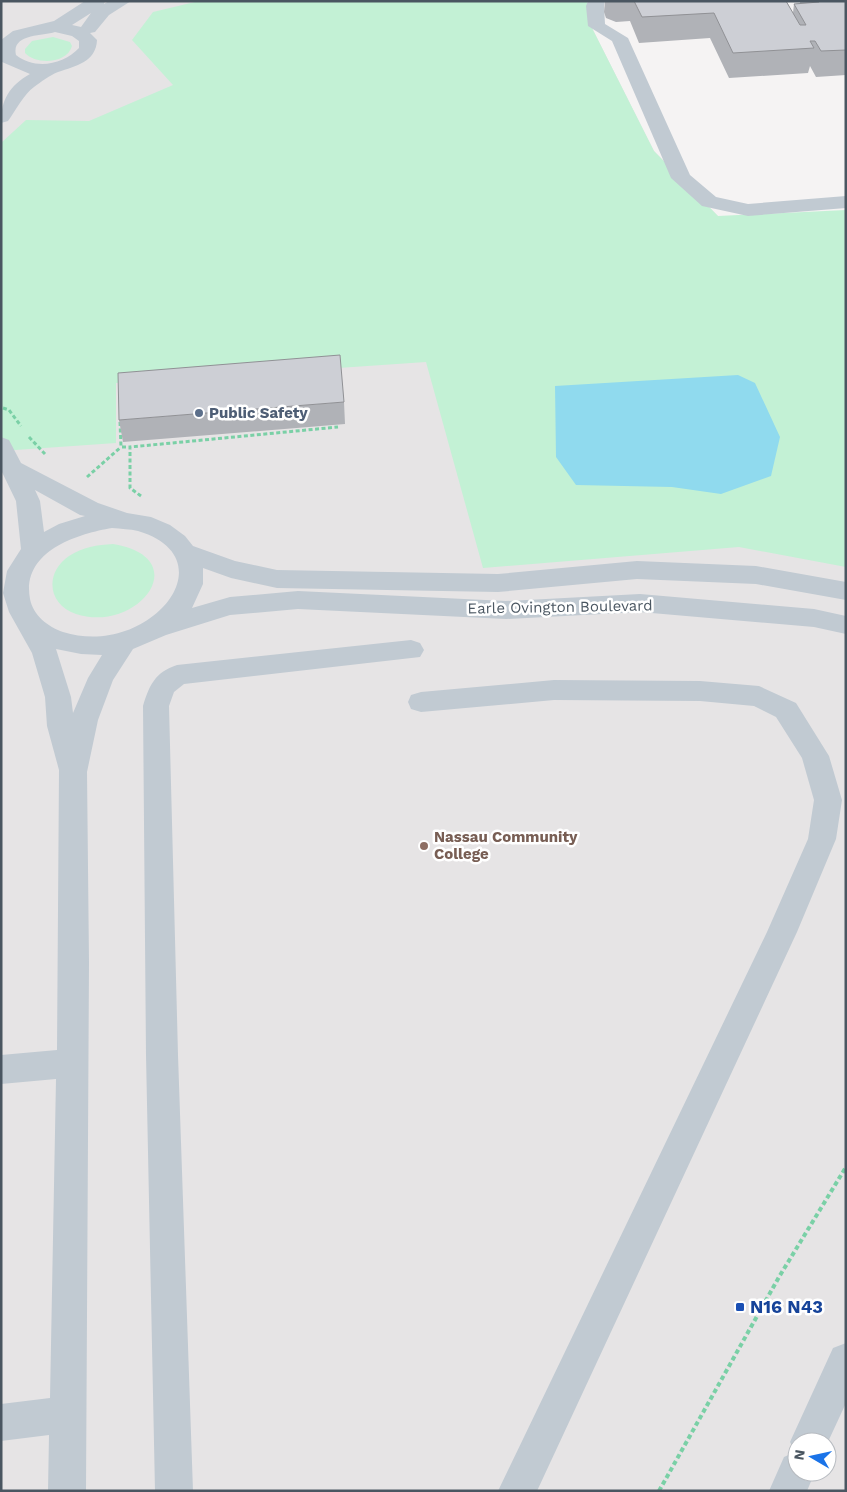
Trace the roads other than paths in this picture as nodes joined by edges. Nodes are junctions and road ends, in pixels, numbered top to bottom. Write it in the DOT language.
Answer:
graph roads {
  1 [pos="97,1"];
  2 [pos="122,1"];
  3 [pos="598,1"];
  4 [pos="55,27"];
  5 [pos="29,31"];
  6 [pos="1,32"];
  7 [pos="86,37"];
  8 [pos="4,54"];
  9 [pos="51,69"];
  10 [pos="2,114"];
  11 [pos="846,202"];
  12 [pos="1,444"];
  13 [pos="8,472"];
  14 [pos="142,507"];
  15 [pos="186,553"];
  16 [pos="18,568"];
  17 [pos="435,582"];
  18 [pos="846,591"];
  19 [pos="440,608"];
  20 [pos="30,625"];
  21 [pos="846,625"];
  22 [pos="157,628"];
  23 [pos="124,642"];
  24 [pos="412,650"];
  25 [pos="421,702"];
  26 [pos="73,772"];
  27 [pos="72,1063"];
  28 [pos="1,1070"];
  29 [pos="846,1361"];
  30 [pos="69,1414"];
  31 [pos="1,1423"];
  32 [pos="814,1432"];
  33 [pos="67,1491"];
  34 [pos="174,1491"];
  35 [pos="517,1491"];
  1 -- 4 [label="street"];
  2 -- 7 [label="street"];
  3 -- 11 [label="street"];
  4 -- 5 [label="street"];
  4 -- 7 [label="street"];
  5 -- 6 [label="street"];
  5 -- 8 [label="street"];
  7 -- 9 [label="street"];
  8 -- 9 [label="street"];
  9 -- 10 [label="street"];
  12 -- 13 [label="street"];
  13 -- 14 [label="street"];
  13 -- 16 [label="street"];
  14 -- 15 [label="street"];
  14 -- 16 [label="street"];
  15 -- 17 [label="street, Earle Ovington Boulevard"];
  15 -- 22 [label="street"];
  16 -- 20 [label="street"];
  17 -- 18 [label="street, Earle Ovington Boulevard"];
  17 -- 19 [label="street"];
  19 -- 21 [label="street, Earle Ovington Boulevard"];
  19 -- 22 [label="street, Earle Ovington Boulevard"];
  20 -- 23 [label="street"];
  20 -- 26 [label="street"];
  22 -- 23 [label="street"];
  23 -- 26 [label="street"];
  24 -- 34 [label="street"];
  25 -- 35 [label="street"];
  26 -- 27 [label="street"];
  27 -- 28 [label="street"];
  27 -- 30 [label="street"];
  29 -- 32 [label="street"];
  30 -- 31 [label="street"];
  30 -- 33 [label="street"];
}
